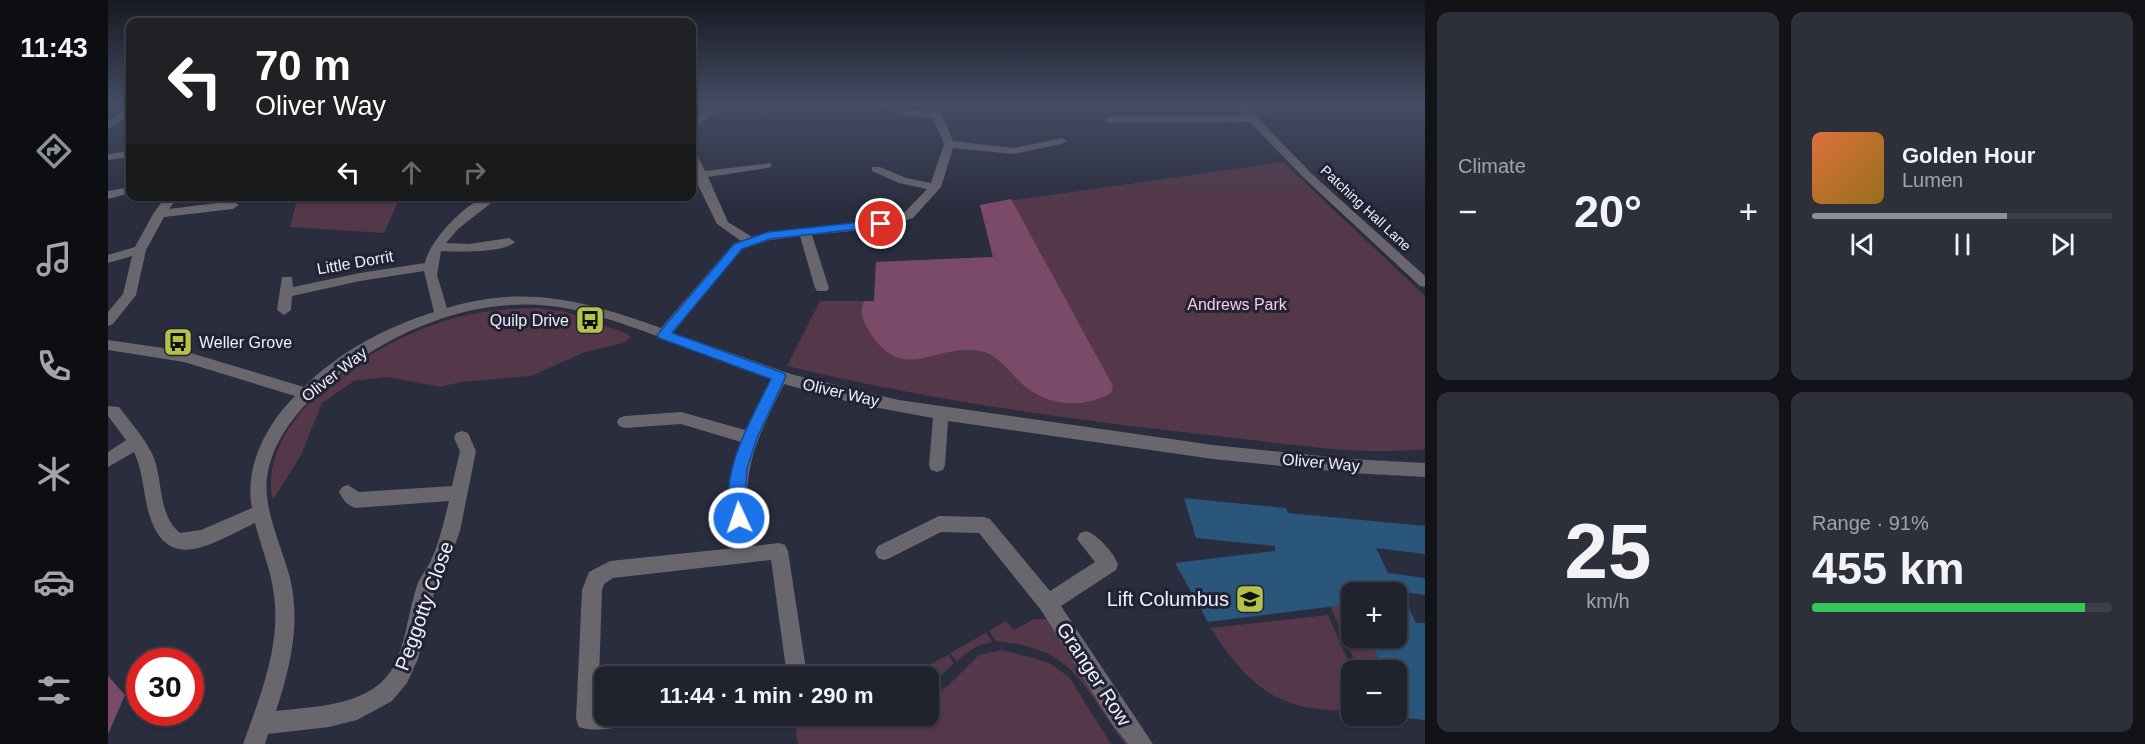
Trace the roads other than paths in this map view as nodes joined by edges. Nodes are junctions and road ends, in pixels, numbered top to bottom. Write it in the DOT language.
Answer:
graph roads {
  1 [pos="946,138"];
  2 [pos="1271,138"];
  3 [pos="1062,141"];
  4 [pos="949,144"];
  5 [pos="126,155"];
  6 [pos="108,157"];
  7 [pos="696,165"];
  8 [pos="767,165"];
  9 [pos="876,169"];
  10 [pos="702,180"];
  11 [pos="696,185"];
  12 [pos="935,187"];
  13 [pos="126,191"];
  14 [pos="108,195"];
  15 [pos="169,201"];
  16 [pos="487,201"];
  17 [pos="233,205"];
  18 [pos="159,214"];
  19 [pos="805,232"];
  20 [pos="509,242"];
  21 [pos="751,242"];
  22 [pos="438,247"];
  23 [pos="140,250"];
  24 [pos="108,259"];
  25 [pos="430,266"];
  26 [pos="1425,283"];
  27 [pos="822,288"];
  28 [pos="284,310"];
  29 [pos="442,315"];
  30 [pos="108,321"];
  31 [pos="663,335"];
  32 [pos="108,345"];
  33 [pos="780,376"];
  34 [pos="306,394"];
  35 [pos="113,411"];
  36 [pos="941,413"];
  37 [pos="625,422"];
  38 [pos="462,438"];
  39 [pos="750,438"];
  40 [pos="137,442"];
  41 [pos="108,460"];
  42 [pos="937,465"];
  43 [pos="1424,469"];
  44 [pos="348,492"];
  45 [pos="460,493"];
  46 [pos="263,511"];
  47 [pos="1086,539"];
  48 [pos="884,552"];
  49 [pos="745,555"];
  50 [pos="1048,603"];
  51 [pos="795,666"];
  52 [pos="594,718"];
  53 [pos="261,724"];
  54 [pos="254,744"];
  55 [pos="1142,744"];
  1 -- 4 [label="street"];
  2 -- 26 [label="street, Patching Hall Lane"];
  3 -- 4 [label="street"];
  4 -- 12 [label="street"];
  5 -- 6 [label="street"];
  7 -- 10 [label="street"];
  8 -- 10 [label="street"];
  9 -- 12 [label="street"];
  10 -- 11 [label="street"];
  10 -- 21 [label="street"];
  12 -- 19 [label="street"];
  13 -- 14 [label="street"];
  15 -- 18 [label="street"];
  16 -- 22 [label="street"];
  17 -- 18 [label="street"];
  18 -- 23 [label="street"];
  19 -- 21 [label="street"];
  19 -- 27 [label="street"];
  20 -- 22 [label="street"];
  21 -- 31 [label="street"];
  22 -- 25 [label="street"];
  23 -- 24 [label="street"];
  23 -- 30 [label="street"];
  25 -- 28 [label="street, Little Dorrit"];
  25 -- 29 [label="street"];
  29 -- 31 [label="street, Oliver Way"];
  29 -- 34 [label="street, Oliver Way"];
  31 -- 33 [label="street, Oliver Way"];
  32 -- 34 [label="street"];
  33 -- 36 [label="street, Oliver Way"];
  33 -- 39 [label="street"];
  34 -- 46 [label="street, Oliver Way"];
  35 -- 40 [label="street"];
  36 -- 42 [label="street"];
  36 -- 43 [label="street, Oliver Way"];
  37 -- 39 [label="street"];
  38 -- 45 [label="street, Peggotty Close"];
  39 -- 49 [label="street"];
  40 -- 41 [label="street"];
  40 -- 46 [label="street"];
  44 -- 45 [label="street"];
  45 -- 53 [label="street, Peggotty Close"];
  46 -- 53 [label="street, Oliver Way"];
  47 -- 50 [label="street"];
  48 -- 50 [label="street, Granger Row"];
  49 -- 51 [label="street"];
  49 -- 52 [label="street"];
  50 -- 55 [label="street, Granger Row"];
  53 -- 54 [label="street, Oliver Way"];
}
